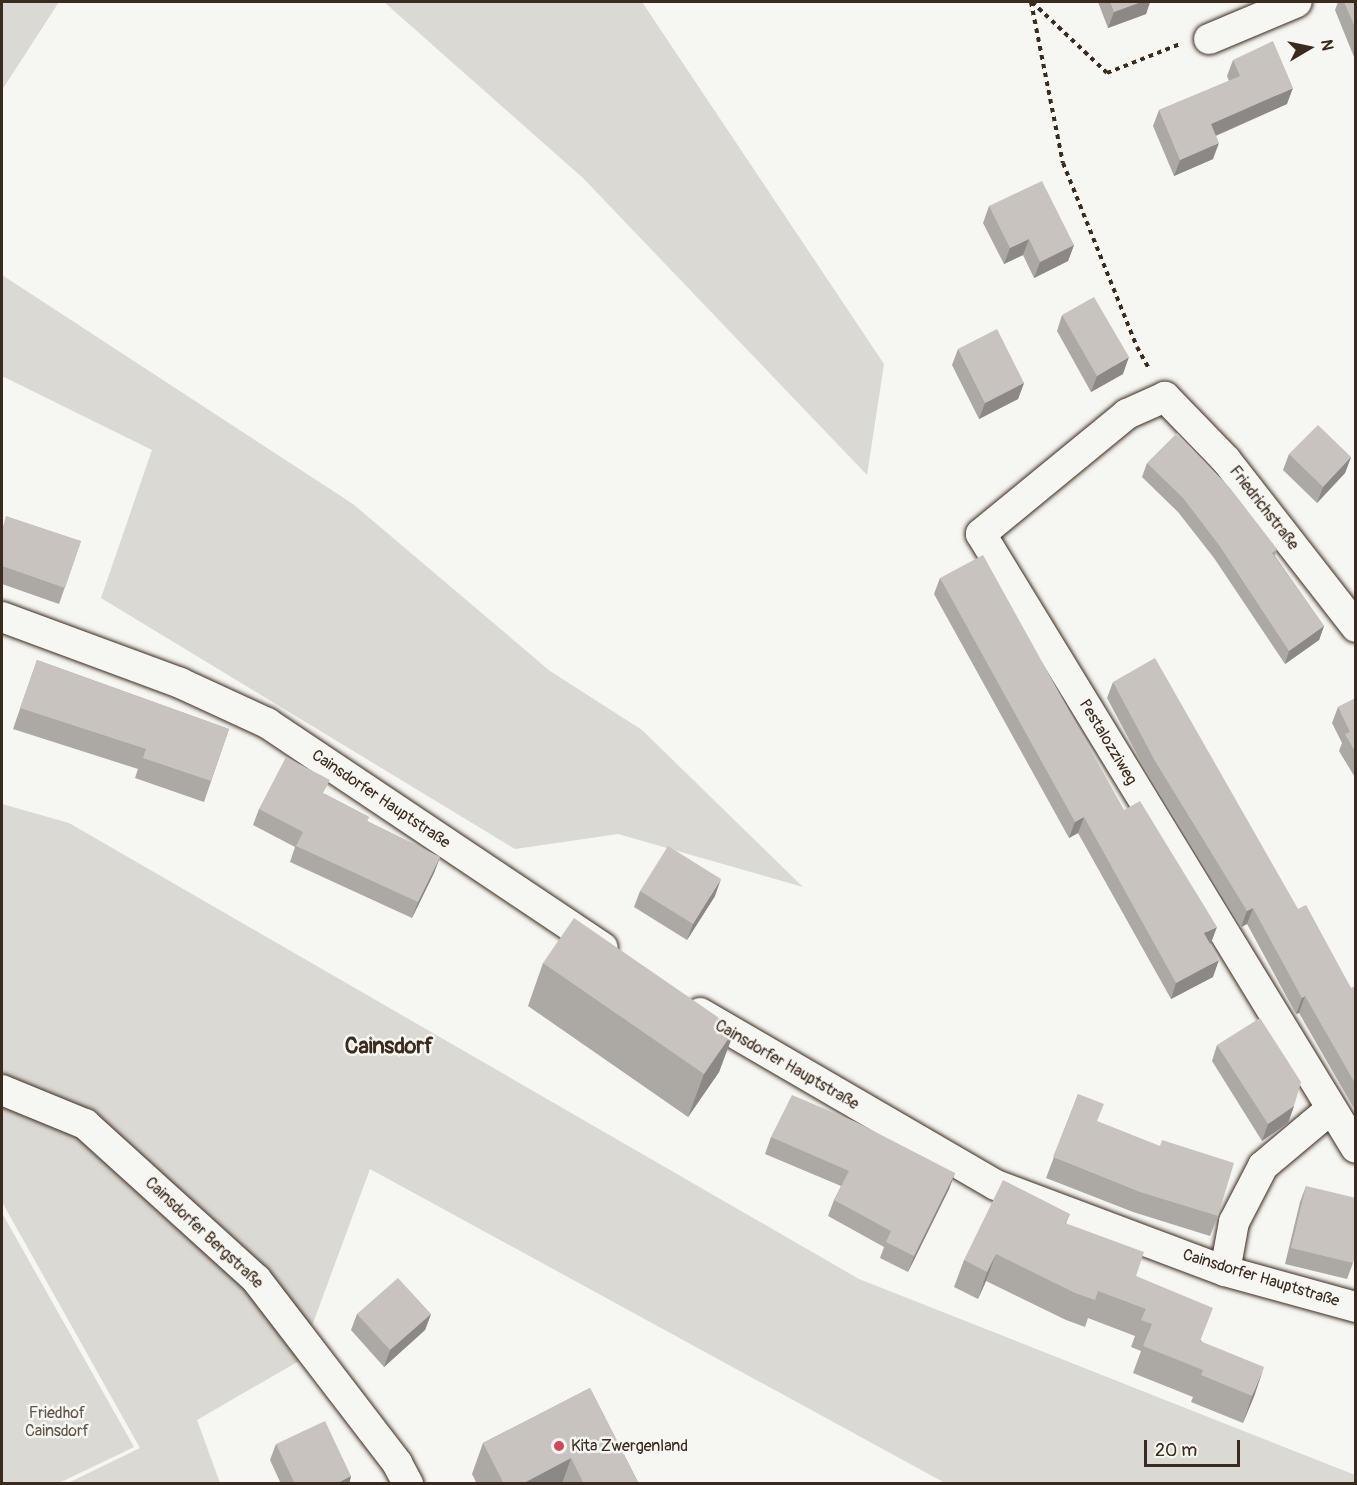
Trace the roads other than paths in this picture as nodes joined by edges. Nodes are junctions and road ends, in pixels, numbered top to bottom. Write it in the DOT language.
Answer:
graph roads {
  1 [pos="1297,2"];
  2 [pos="1209,39"];
  3 [pos="1164,397"];
  4 [pos="2,617"];
  5 [pos="1356,627"];
  6 [pos="629,966"];
  7 [pos="678,999"];
  8 [pos="2,1090"];
  9 [pos="1331,1109"];
  10 [pos="1356,1148"];
  11 [pos="1225,1271"];
  12 [pos="1356,1307"];
  13 [pos="408,1484"];
  1 -- 2 [label="street"];
  3 -- 5 [label="street, Friedrichstraße"];
  3 -- 9 [label="street, Pestalozziweg"];
  4 -- 6 [label="street, Cainsdorfer Hauptstraße"];
  7 -- 11 [label="street, Cainsdorfer Hauptstraße"];
  8 -- 13 [label="street, Cainsdorfer Bergstraße"];
  9 -- 10 [label="street, Pestalozziweg"];
  9 -- 11 [label="street"];
  11 -- 12 [label="street, Cainsdorfer Hauptstraße"];
}
